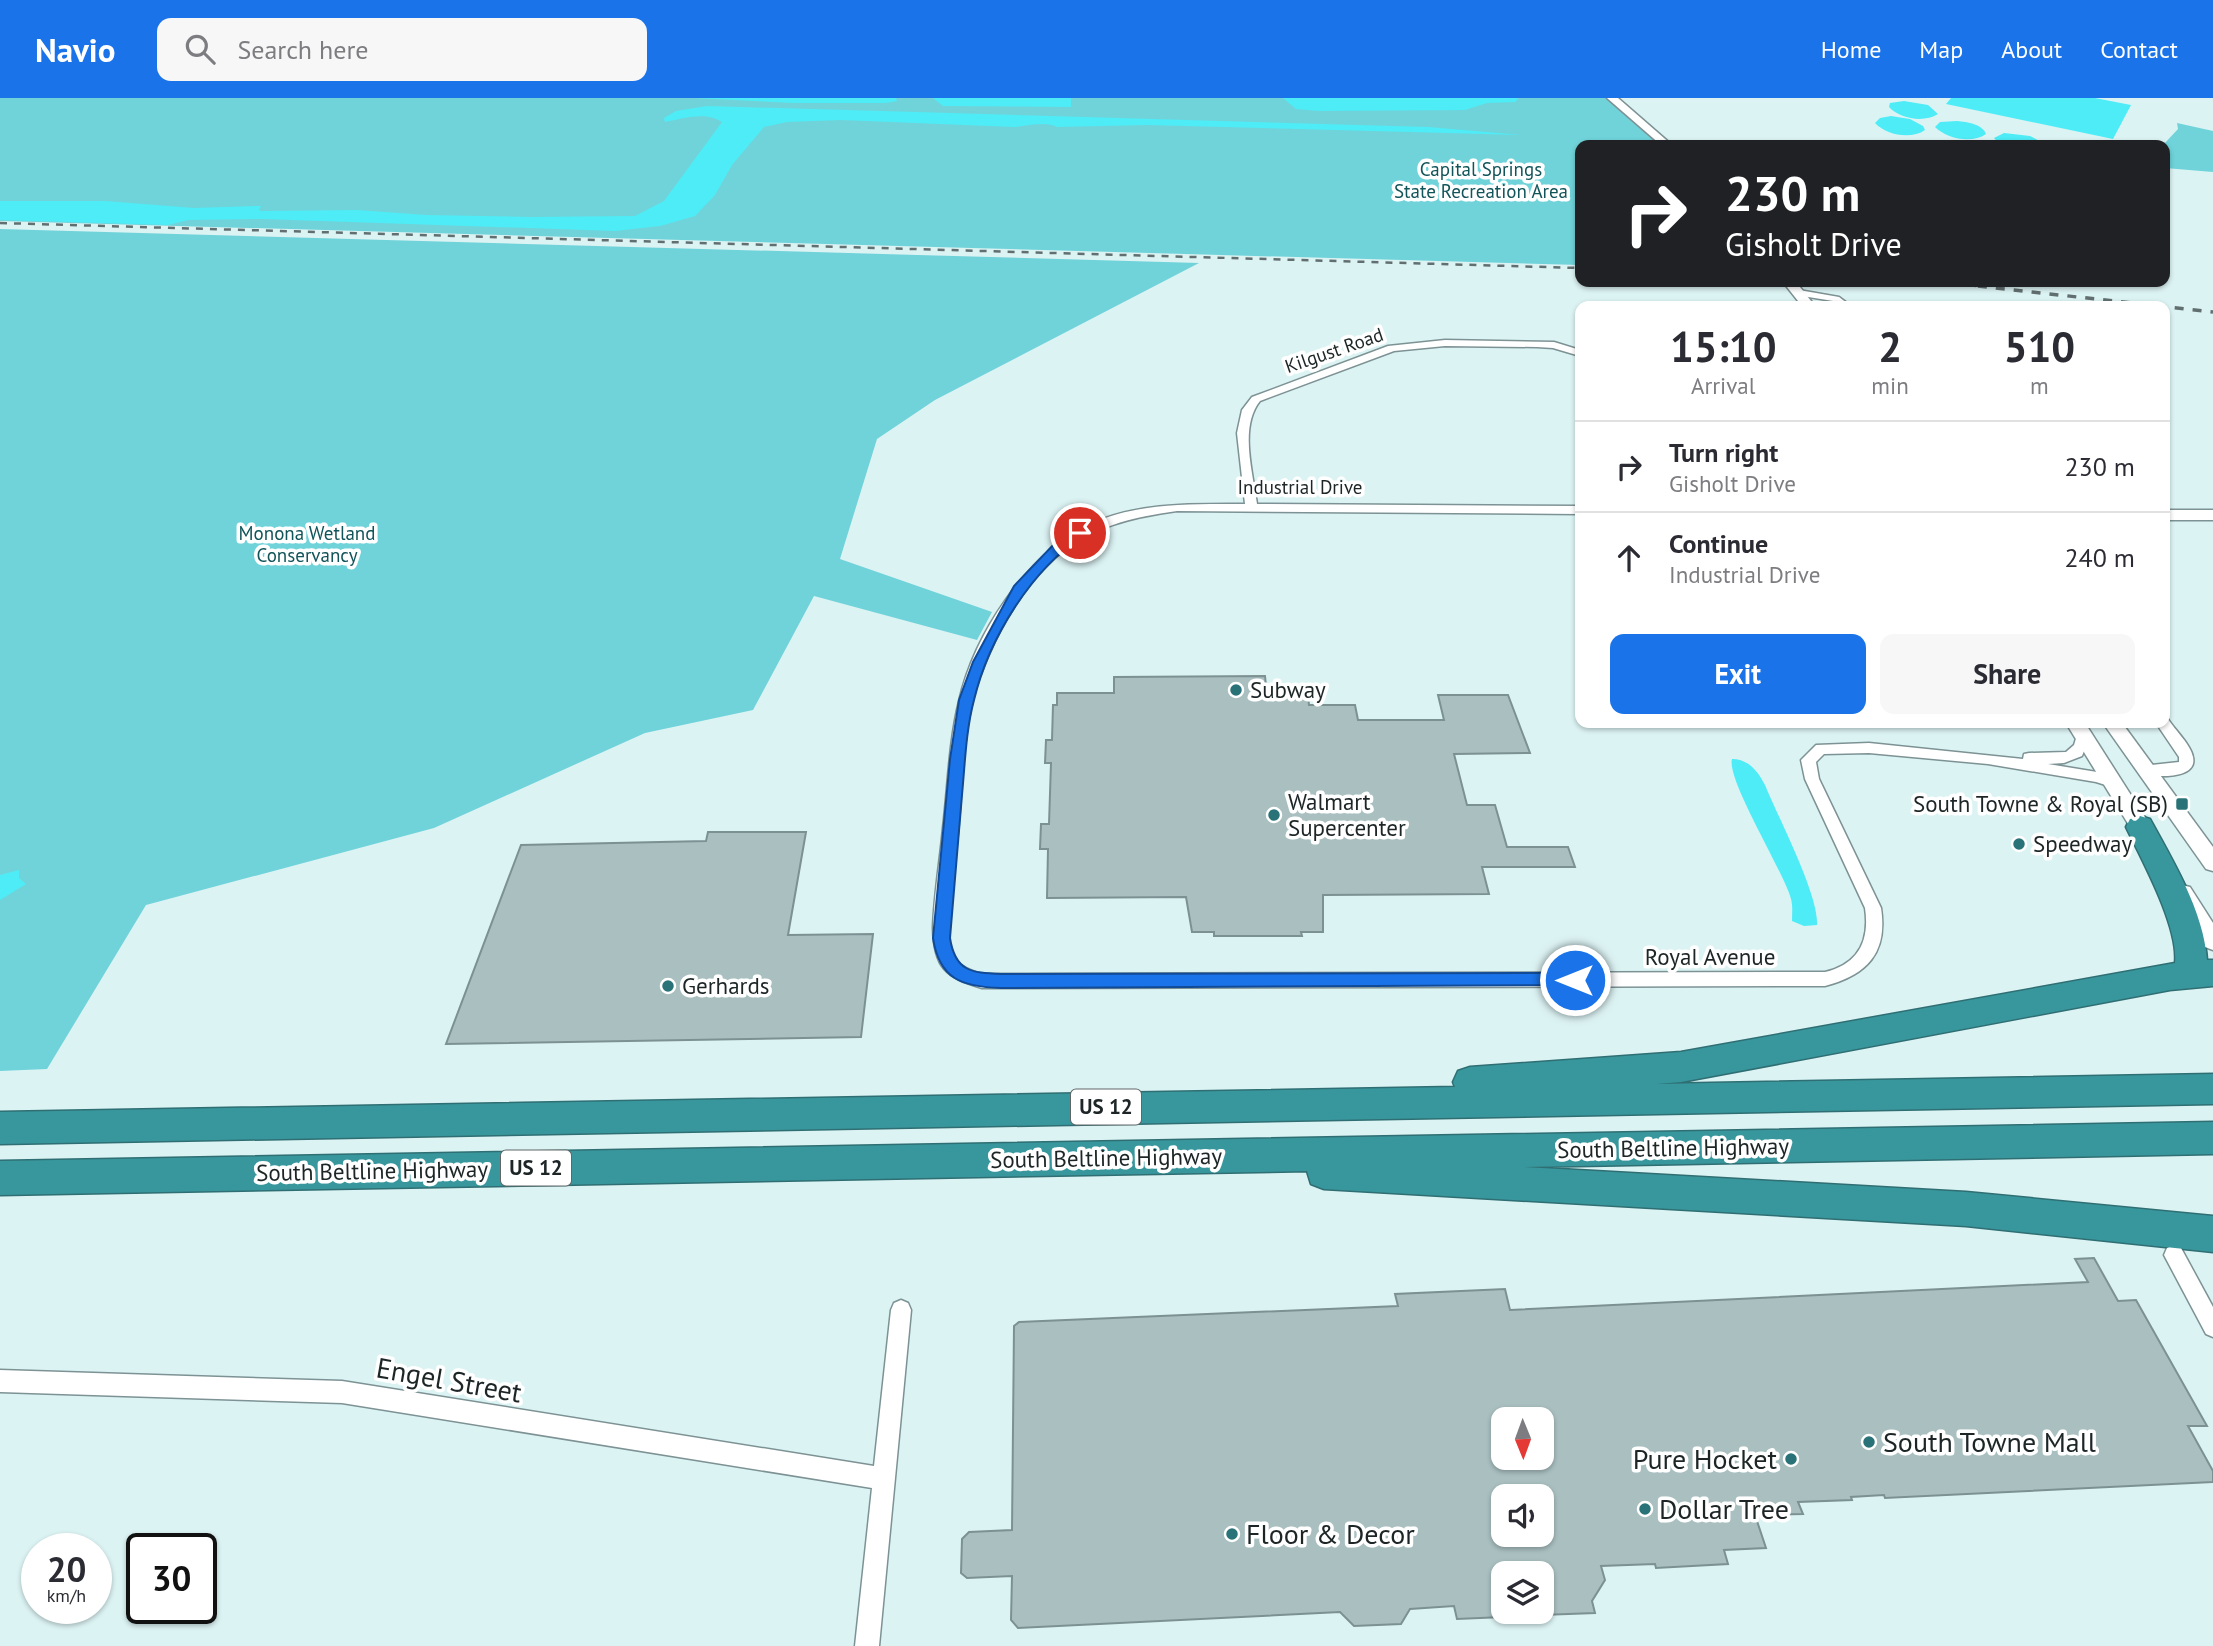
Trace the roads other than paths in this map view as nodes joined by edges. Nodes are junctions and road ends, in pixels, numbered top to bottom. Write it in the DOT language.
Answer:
graph roads {
  1 [pos="1612,98"];
  2 [pos="1661,140"];
  3 [pos="1794,287"];
  4 [pos="1799,293"];
  5 [pos="1805,301"];
  6 [pos="1839,301"];
  7 [pos="1575,351"];
  8 [pos="1251,507"];
  9 [pos="1575,510"];
  10 [pos="2170,515"];
  11 [pos="2213,515"];
  12 [pos="2085,728"];
  13 [pos="2085,728"];
  14 [pos="2086,728"];
  15 [pos="2116,728"];
  16 [pos="2166,728"];
  17 [pos="1988,759"];
  18 [pos="2147,769"];
  19 [pos="2112,782"];
  20 [pos="2140,827"];
  21 [pos="2213,863"];
  22 [pos="2213,941"];
  23 [pos="944,958"];
  24 [pos="2213,973"];
  25 [pos="2179,976"];
  26 [pos="2213,1089"];
  27 [pos="1072,1108"];
  28 [pos="0,1128"];
  29 [pos="2213,1138"];
  30 [pos="1072,1158"];
  31 [pos="0,1178"];
  32 [pos="2211,1234"];
  33 [pos="2174,1255"];
  34 [pos="901,1310"];
  35 [pos="2213,1327"];
  36 [pos="0,1381"];
  37 [pos="884,1479"];
  38 [pos="867,1646"];
  1 -- 2 [label="street"];
  3 -- 4 [label="street"];
  4 -- 5 [label="street"];
  4 -- 6 [label="street"];
  7 -- 8 [label="street, Kilgust Road"];
  8 -- 9 [label="street, Industrial Drive"];
  8 -- 23 [label="street, Industrial Drive"];
  10 -- 11 [label="street"];
  12 -- 17 [label="street, Royal Avenue"];
  13 -- 19 [label="street"];
  14 -- 18 [label="street"];
  15 -- 18 [label="street"];
  16 -- 18 [label="street"];
  17 -- 19 [label="street, Royal Avenue"];
  17 -- 23 [label="street, Royal Avenue"];
  18 -- 21 [label="street"];
  19 -- 20 [label="street"];
  20 -- 22 [label="street"];
  20 -- 25 [label="highway"];
  24 -- 25 [label="highway"];
  25 -- 27 [label="highway"];
  26 -- 27 [label="highway, US 12"];
  27 -- 28 [label="highway, US 12"];
  29 -- 30 [label="highway, South Beltline Highway / US 12"];
  30 -- 31 [label="highway, South Beltline Highway / US 12"];
  30 -- 32 [label="highway"];
  33 -- 35 [label="street"];
  34 -- 37 [label="street"];
  36 -- 37 [label="street, Engel Street"];
  37 -- 38 [label="street"];
}
